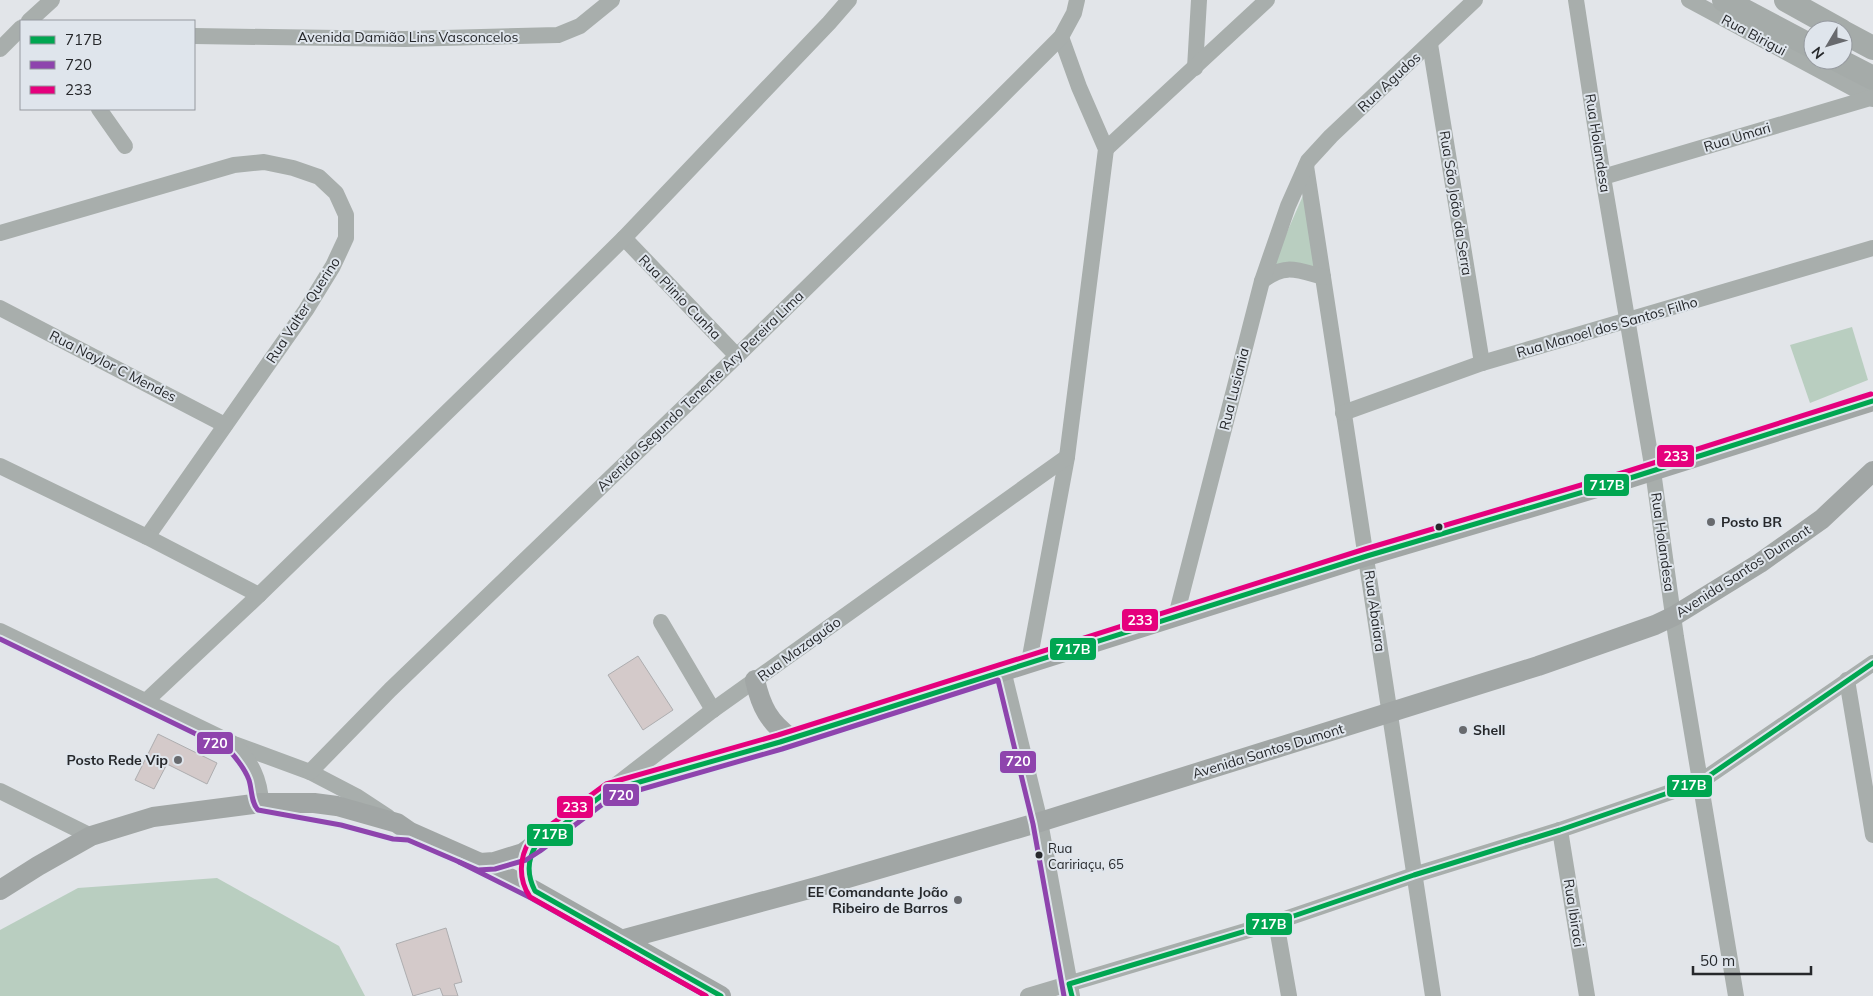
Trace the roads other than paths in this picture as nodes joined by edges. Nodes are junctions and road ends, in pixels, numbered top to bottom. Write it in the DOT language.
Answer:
graph roads {
  1 [pos="52,0"];
  2 [pos="612,0"];
  3 [pos="849,0"];
  4 [pos="1077,0"];
  5 [pos="1199,0"];
  6 [pos="1267,0"];
  7 [pos="1475,0"];
  8 [pos="1576,0"];
  9 [pos="1689,0"];
  10 [pos="1724,0"];
  11 [pos="1786,0"];
  12 [pos="30,20"];
  13 [pos="1822,20"];
  14 [pos="15,32"];
  15 [pos="195,36"];
  16 [pos="1061,37"];
  17 [pos="1853,37"];
  18 [pos="1803,42"];
  19 [pos="1430,44"];
  20 [pos="1873,48"];
  21 [pos="0,49"];
  22 [pos="1195,68"];
  23 [pos="1849,70"];
  24 [pos="1872,92"];
  25 [pos="100,110"];
  26 [pos="125,146"];
  27 [pos="1106,149"];
  28 [pos="1306,166"];
  29 [pos="1603,177"];
  30 [pos="0,233"];
  31 [pos="624,238"];
  32 [pos="1873,248"];
  33 [pos="1323,276"];
  34 [pos="1262,281"];
  35 [pos="0,308"];
  36 [pos="1628,321"];
  37 [pos="737,356"];
  38 [pos="1482,363"];
  39 [pos="1873,401"];
  40 [pos="1343,413"];
  41 [pos="226,425"];
  42 [pos="1067,457"];
  43 [pos="0,466"];
  44 [pos="1653,471"];
  45 [pos="1873,471"];
  46 [pos="147,537"];
  47 [pos="1367,556"];
  48 [pos="259,595"];
  49 [pos="1176,616"];
  50 [pos="1674,616"];
  51 [pos="661,622"];
  52 [pos="0,631"];
  53 [pos="1029,662"];
  54 [pos="1873,663"];
  55 [pos="1003,670"];
  56 [pos="756,680"];
  57 [pos="1847,680"];
  58 [pos="146,701"];
  59 [pos="713,710"];
  60 [pos="1390,714"];
  61 [pos="791,738"];
  62 [pos="234,744"];
  63 [pos="310,772"];
  64 [pos="1700,782"];
  65 [pos="0,791"];
  66 [pos="608,791"];
  67 [pos="261,802"];
  68 [pos="1040,822"];
  69 [pos="403,827"];
  70 [pos="1560,830"];
  71 [pos="1873,835"];
  72 [pos="90,836"];
  73 [pos="536,845"];
  74 [pos="480,863"];
  75 [pos="1414,875"];
  76 [pos="0,890"];
  77 [pos="535,891"];
  78 [pos="1276,922"];
  79 [pos="621,940"];
  80 [pos="1071,990"];
  81 [pos="721,996"];
  82 [pos="1028,996"];
  83 [pos="1289,996"];
  84 [pos="1434,996"];
  85 [pos="1587,996"];
  86 [pos="1736,996"];
  1 -- 12 [label="street"];
  2 -- 15 [label="street, Avenida Damião Lins Vasconcelos"];
  3 -- 31 [label="street"];
  4 -- 16 [label="street, Avenida Segundo Tenente Ary Pereira Lima"];
  5 -- 22 [label="street"];
  6 -- 22 [label="street"];
  7 -- 19 [label="street, Rua Agudos"];
  8 -- 29 [label="street, Rua Holandesa"];
  9 -- 24 [label="street, Rua Birigui"];
  10 -- 18 [label="highway"];
  11 -- 13 [label="highway"];
  14 -- 21 [label="street"];
  16 -- 27 [label="street"];
  16 -- 37 [label="street, Avenida Segundo Tenente Ary Pereira Lima"];
  17 -- 20 [label="highway"];
  19 -- 28 [label="street, Rua Agudos"];
  19 -- 38 [label="street, Rua São João da Serra"];
  22 -- 27 [label="street"];
  23 -- 24 [label="highway"];
  24 -- 29 [label="street, Rua Umari"];
  25 -- 26 [label="street"];
  27 -- 42 [label="street"];
  28 -- 33 [label="street, Rua Abaiara"];
  28 -- 34 [label="street, Rua Lusiania"];
  29 -- 36 [label="street, Rua Holandesa"];
  30 -- 41 [label="street, Rua Valter Querino"];
  31 -- 37 [label="street, Rua Plinio Cunha"];
  31 -- 48 [label="street"];
  32 -- 36 [label="street, Rua Manoel dos Santos Filho"];
  33 -- 34 [label="street"];
  33 -- 40 [label="street, Rua Abaiara"];
  34 -- 49 [label="street, Rua Lusiania"];
  35 -- 41 [label="street, Rua Naylor C Mendes"];
  36 -- 38 [label="street, Rua Manoel dos Santos Filho"];
  36 -- 44 [label="street, Rua Holandesa"];
  37 -- 63 [label="street, Avenida Segundo Tenente Ary Pereira Lima"];
  38 -- 40 [label="street, Rua Manoel dos Santos Filho"];
  39 -- 44 [label="main road"];
  40 -- 47 [label="street, Rua Abaiara"];
  41 -- 46 [label="street, Rua Valter Querino"];
  42 -- 53 [label="street"];
  42 -- 56 [label="street, Rua Mazaguão"];
  43 -- 46 [label="street"];
  44 -- 47 [label="main road"];
  44 -- 50 [label="street, Rua Holandesa"];
  45 -- 50 [label="main road, Avenida Santos Dumont"];
  46 -- 48 [label="street"];
  47 -- 49 [label="main road"];
  47 -- 60 [label="street, Rua Abaiara"];
  48 -- 58 [label="street"];
  49 -- 53 [label="main road"];
  50 -- 60 [label="main road, Avenida Santos Dumont"];
  50 -- 64 [label="street, Rua Holandesa"];
  51 -- 59 [label="street"];
  52 -- 58 [label="street"];
  53 -- 55 [label="main road"];
  54 -- 57 [label="street"];
  55 -- 61 [label="main road"];
  55 -- 68 [label="street"];
  56 -- 59 [label="street, Rua Mazaguão"];
  56 -- 61 [label="main road"];
  57 -- 64 [label="street"];
  57 -- 71 [label="street"];
  58 -- 62 [label="street"];
  59 -- 66 [label="street, Rua Mazaguão"];
  60 -- 68 [label="main road, Avenida Santos Dumont"];
  60 -- 75 [label="street, Rua Abaiara"];
  61 -- 66 [label="main road"];
  62 -- 63 [label="street"];
  62 -- 67 [label="street"];
  63 -- 69 [label="street"];
  64 -- 70 [label="street"];
  64 -- 86 [label="street, Rua Holandesa"];
  65 -- 72 [label="street"];
  66 -- 73 [label="main road, Rua Mazaguão"];
  67 -- 69 [label="main road"];
  67 -- 72 [label="main road"];
  68 -- 79 [label="main road, Avenida Santos Dumont"];
  68 -- 80 [label="street"];
  69 -- 74 [label="main road"];
  70 -- 75 [label="street"];
  70 -- 85 [label="street, Rua Ibiraci"];
  72 -- 76 [label="main road"];
  73 -- 74 [label="main road, Rua Mazaguão"];
  73 -- 77 [label="main road"];
  74 -- 77 [label="main road"];
  75 -- 78 [label="street"];
  75 -- 84 [label="street, Rua Abaiara"];
  77 -- 79 [label="main road"];
  78 -- 80 [label="street"];
  78 -- 83 [label="street"];
  79 -- 81 [label="main road"];
  80 -- 82 [label="street"];
}
